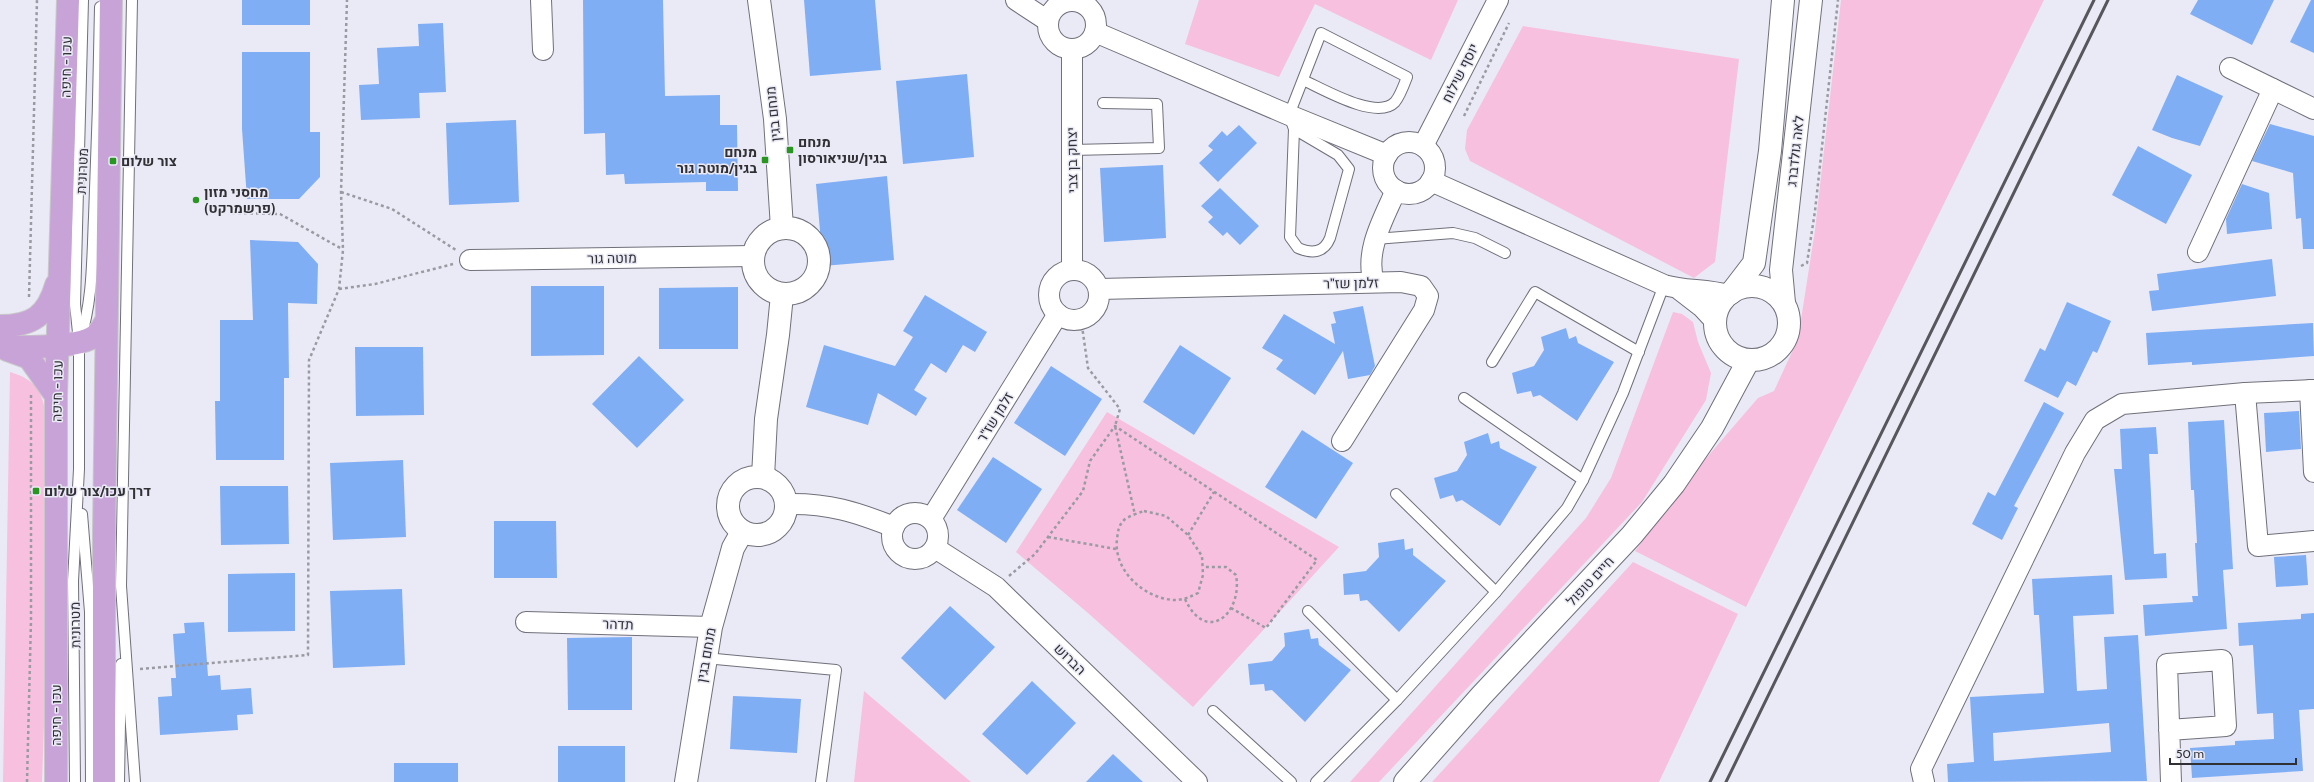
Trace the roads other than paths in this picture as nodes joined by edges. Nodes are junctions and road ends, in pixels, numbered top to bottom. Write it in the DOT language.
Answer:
graph roads {
  1 [pos="68,0"];
  2 [pos="82,0"];
  3 [pos="100,0"];
  4 [pos="111,0"];
  5 [pos="132,0"];
  6 [pos="541,0"];
  7 [pos="759,0"];
  8 [pos="1016,0"];
  9 [pos="1498,0"];
  10 [pos="1783,0"];
  11 [pos="1811,0"];
  12 [pos="1070,1"];
  13 [pos="1048,22"];
  14 [pos="1096,32"];
  15 [pos="543,50"];
  16 [pos="1072,50"];
  17 [pos="2230,68"];
  18 [pos="1303,80"];
  19 [pos="2273,89"];
  20 [pos="1103,104"];
  21 [pos="2314,109"];
  22 [pos="1291,122"];
  23 [pos="1423,146"];
  24 [pos="1072,150"];
  25 [pos="1388,155"];
  26 [pos="1431,181"];
  27 [pos="1396,190"];
  28 [pos="782,228"];
  29 [pos="1376,239"];
  30 [pos="1505,252"];
  31 [pos="2198,252"];
  32 [pos="753,256"];
  33 [pos="470,260"];
  34 [pos="1072,270"];
  35 [pos="58,272"];
  36 [pos="1374,282"];
  37 [pos="1672,287"];
  38 [pos="1099,289"];
  39 [pos="782,294"];
  40 [pos="1729,294"];
  41 [pos="1784,303"];
  42 [pos="1058,314"];
  43 [pos="106,321"];
  44 [pos="1715,321"];
  45 [pos="0,326"];
  46 [pos="80,342"];
  47 [pos="58,345"];
  48 [pos="0,348"];
  49 [pos="1639,352"];
  50 [pos="1748,361"];
  51 [pos="1492,362"];
  52 [pos="2312,390"];
  53 [pos="2245,393"];
  54 [pos="56,396"];
  55 [pos="1464,398"];
  56 [pos="1342,441"];
  57 [pos="79,468"];
  58 [pos="2314,472"];
  59 [pos="763,477"];
  60 [pos="1583,480"];
  61 [pos="1396,494"];
  62 [pos="786,504"];
  63 [pos="931,519"];
  64 [pos="894,527"];
  65 [pos="742,532"];
  66 [pos="2314,541"];
  67 [pos="935,548"];
  68 [pos="121,586"];
  69 [pos="1496,592"];
  70 [pos="1308,611"];
  71 [pos="526,622"];
  72 [pos="711,627"];
  73 [pos="704,658"];
  74 [pos="1397,700"];
  75 [pos="1214,711"];
  76 [pos="2169,730"];
  77 [pos="56,782"];
  78 [pos="75,782"];
  79 [pos="91,782"];
  80 [pos="104,782"];
  81 [pos="118,782"];
  82 [pos="135,782"];
  83 [pos="686,782"];
  84 [pos="821,782"];
  85 [pos="1197,782"];
  86 [pos="1291,782"];
  87 [pos="1316,782"];
  88 [pos="1405,782"];
  89 [pos="1924,782"];
  90 [pos="2171,782"];
  1 -- 35 [label="highway, עכו - חיפה"];
  2 -- 46 [label="lane, מטרונית"];
  3 -- 46 [label="lane, מטרונית"];
  4 -- 43 [label="highway"];
  5 -- 68 [label="lane"];
  6 -- 15 [label="street"];
  7 -- 28 [label="street, מנחם בגין"];
  8 -- 13 [label="street"];
  9 -- 23 [label="street, יוסף שילוח"];
  10 -- 40 [label="street, לאה גולדברג"];
  11 -- 41 [label="street, לאה גולדברג"];
  12 -- 13 [label="street"];
  12 -- 14 [label="street"];
  13 -- 16 [label="street"];
  14 -- 16 [label="street"];
  14 -- 22 [label="street"];
  16 -- 24 [label="street, יצחק בן צבי"];
  17 -- 19 [label="street"];
  18 -- 18 [label="lane"];
  18 -- 22 [label="lane"];
  19 -- 21 [label="street"];
  19 -- 31 [label="street"];
  20 -- 24 [label="lane"];
  22 -- 22 [label="lane"];
  22 -- 25 [label="street"];
  23 -- 25 [label="street"];
  23 -- 26 [label="street"];
  24 -- 34 [label="street, יצחק בן צבי"];
  25 -- 27 [label="street"];
  26 -- 27 [label="street"];
  26 -- 37 [label="street"];
  27 -- 29 [label="street"];
  28 -- 32 [label="street"];
  28 -- 39 [label="street"];
  29 -- 30 [label="lane"];
  29 -- 36 [label="street"];
  32 -- 33 [label="street, מוטה גור"];
  32 -- 39 [label="street"];
  34 -- 38 [label="street"];
  34 -- 42 [label="street"];
  35 -- 45 [label="highway"];
  35 -- 47 [label="highway, עכו - חיפה"];
  36 -- 38 [label="street, זלמן שז\"ר"];
  36 -- 56 [label="street, זלמן שז\"ר"];
  37 -- 40 [label="street"];
  37 -- 44 [label="street"];
  37 -- 49 [label="lane"];
  38 -- 42 [label="street"];
  39 -- 59 [label="street"];
  40 -- 41 [label="street"];
  40 -- 44 [label="street"];
  41 -- 50 [label="street"];
  42 -- 63 [label="street, זלמן שז\"ר"];
  43 -- 46 [label="highway"];
  43 -- 80 [label="highway"];
  44 -- 50 [label="street"];
  46 -- 47 [label="highway"];
  46 -- 57 [label="lane, מטרונית"];
  47 -- 48 [label="highway"];
  47 -- 54 [label="highway, עכו - חיפה"];
  48 -- 54 [label="highway"];
  49 -- 51 [label="lane"];
  49 -- 60 [label="lane"];
  50 -- 88 [label="street, חיים טופול"];
  52 -- 53 [label="street"];
  52 -- 58 [label="street"];
  53 -- 66 [label="street"];
  53 -- 89 [label="street"];
  54 -- 77 [label="highway, עכו - חיפה"];
  55 -- 60 [label="lane"];
  57 -- 78 [label="lane, מטרונית"];
  57 -- 79 [label="lane, מטרונית"];
  59 -- 62 [label="street"];
  59 -- 65 [label="street"];
  60 -- 69 [label="lane"];
  61 -- 69 [label="lane"];
  62 -- 64 [label="street"];
  62 -- 65 [label="street"];
  63 -- 64 [label="street"];
  63 -- 67 [label="street"];
  64 -- 67 [label="street"];
  65 -- 72 [label="street, מנחם בגין"];
  67 -- 85 [label="street, הברוש"];
  68 -- 81 [label="lane"];
  68 -- 82 [label="lane"];
  69 -- 74 [label="lane"];
  70 -- 74 [label="lane"];
  71 -- 72 [label="street, תדהר"];
  72 -- 73 [label="street, מנחם בגין"];
  73 -- 83 [label="street, מנחם בגין"];
  73 -- 84 [label="lane"];
  74 -- 87 [label="lane"];
  75 -- 86 [label="lane"];
  76 -- 90 [label="street"];
}
